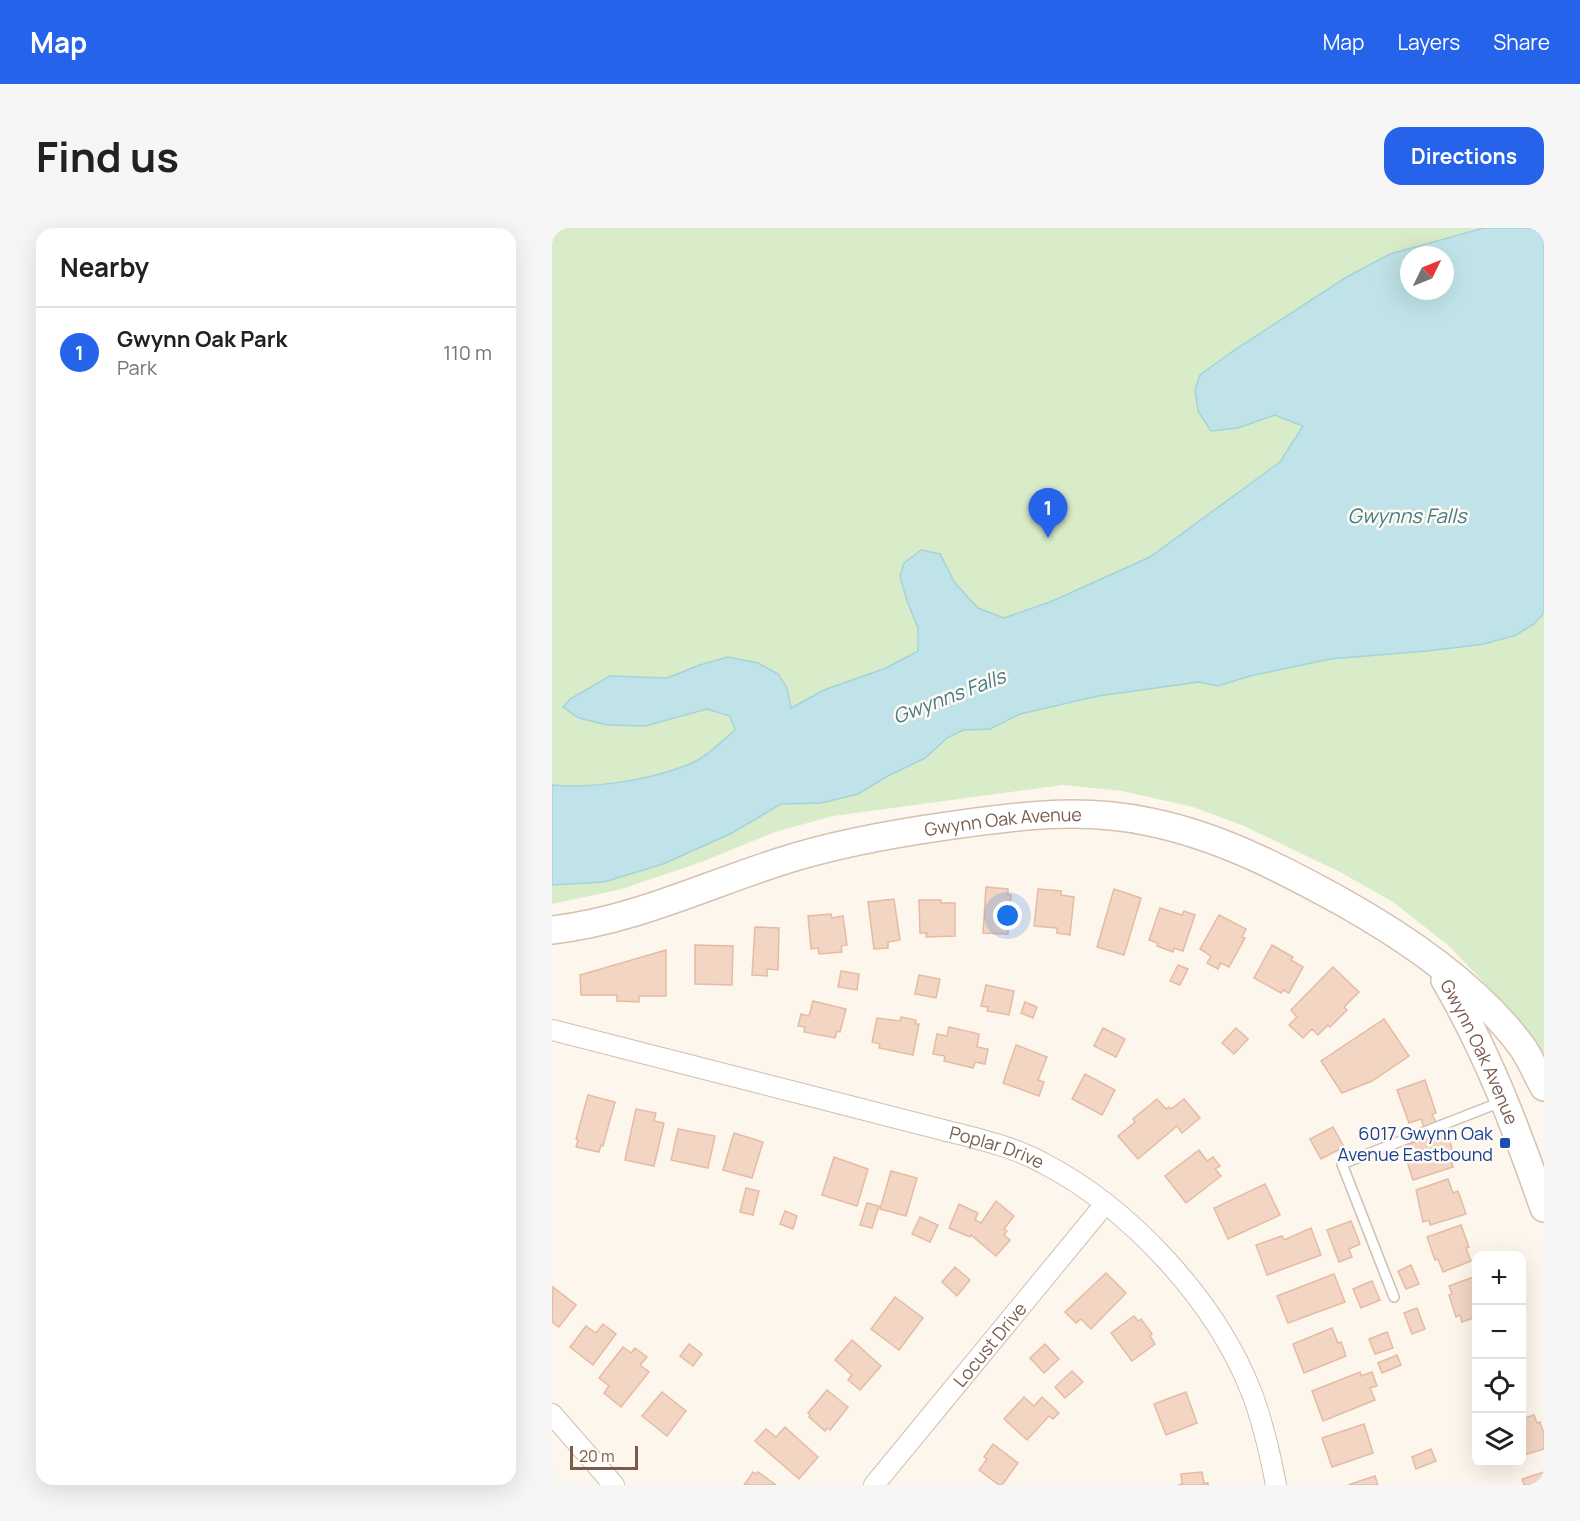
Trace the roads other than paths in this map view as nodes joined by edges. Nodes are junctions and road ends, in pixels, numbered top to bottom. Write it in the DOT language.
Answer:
graph roads {
  1 [pos="552,930"];
  2 [pos="1435,963"];
  3 [pos="552,1030"];
  4 [pos="1544,1088"];
  5 [pos="1504,1101"];
  6 [pos="1105,1204"];
  7 [pos="1544,1209"];
  8 [pos="1394,1297"];
  9 [pos="552,1414"];
  10 [pos="614,1485"];
  11 [pos="874,1485"];
  12 [pos="1276,1485"];
  1 -- 2 [label="main road, Gwynn Oak Avenue"];
  2 -- 4 [label="main road, Gwynn Oak Avenue"];
  2 -- 5 [label="main road, Gwynn Oak Avenue"];
  3 -- 6 [label="street, Poplar Drive"];
  5 -- 7 [label="main road, Gwynn Oak Avenue"];
  5 -- 8 [label="lane"];
  6 -- 11 [label="street, Locust Drive"];
  6 -- 12 [label="street, Poplar Drive"];
  9 -- 10 [label="street"];
}
